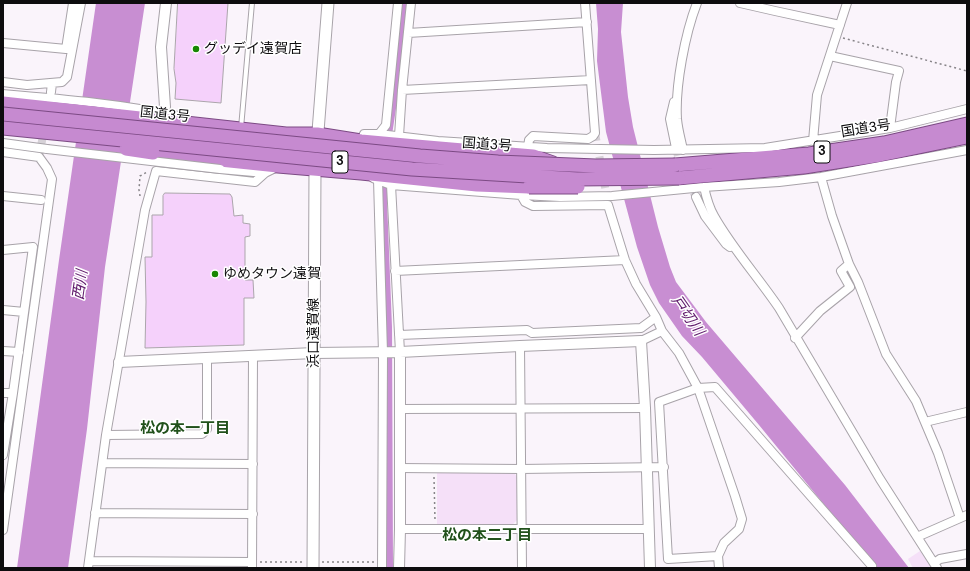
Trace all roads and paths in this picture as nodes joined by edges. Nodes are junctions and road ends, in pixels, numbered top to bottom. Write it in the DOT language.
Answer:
graph roads {
  1 [pos="73,3"];
  2 [pos="81,3"];
  3 [pos="166,3"];
  4 [pos="252,3"];
  5 [pos="328,3"];
  6 [pos="398,3"];
  7 [pos="411,3"];
  8 [pos="585,3"];
  9 [pos="696,3"];
  10 [pos="740,3"];
  11 [pos="847,3"];
  12 [pos="587,22"];
  13 [pos="840,24"];
  14 [pos="408,33"];
  15 [pos="836,36"];
  16 [pos="3,43"];
  17 [pos="830,56"];
  18 [pos="967,71"];
  19 [pos="591,80"];
  20 [pos="3,82"];
  21 [pos="52,83"];
  22 [pos="402,90"];
  23 [pos="3,94"];
  24 [pos="53,100"];
  25 [pos="3,103"];
  26 [pos="967,109"];
  27 [pos="159,113"];
  28 [pos="3,114"];
  29 [pos="967,124"];
  30 [pos="890,128"];
  31 [pos="241,129"];
  32 [pos="3,130"];
  33 [pos="317,134"];
  34 [pos="379,134"];
  35 [pos="399,136"];
  36 [pos="967,136"];
  37 [pos="361,141"];
  38 [pos="813,141"];
  39 [pos="3,143"];
  40 [pos="679,149"];
  41 [pos="967,150"];
  42 [pos="531,151"];
  43 [pos="3,152"];
  44 [pos="154,157"];
  45 [pos="558,165"];
  46 [pos="278,166"];
  47 [pos="315,170"];
  48 [pos="265,173"];
  49 [pos="361,173"];
  50 [pos="821,176"];
  51 [pos="378,180"];
  52 [pos="673,182"];
  53 [pos="391,185"];
  54 [pos="704,187"];
  55 [pos="525,191"];
  56 [pos="3,196"];
  57 [pos="140,197"];
  58 [pos="696,197"];
  59 [pos="41,200"];
  60 [pos="3,250"];
  61 [pos="739,253"];
  62 [pos="625,260"];
  63 [pos="849,264"];
  64 [pos="396,271"];
  65 [pos="3,310"];
  66 [pos="24,312"];
  67 [pos="656,317"];
  68 [pos="662,331"];
  69 [pos="399,335"];
  70 [pos="795,338"];
  71 [pos="641,341"];
  72 [pos="520,346"];
  73 [pos="3,351"];
  74 [pos="19,352"];
  75 [pos="383,352"];
  76 [pos="400,352"];
  77 [pos="314,353"];
  78 [pos="254,356"];
  79 [pos="207,358"];
  80 [pos="119,362"];
  81 [pos="698,388"];
  82 [pos="3,393"];
  83 [pos="13,394"];
  84 [pos="645,408"];
  85 [pos="400,409"];
  86 [pos="521,409"];
  87 [pos="967,412"];
  88 [pos="925,422"];
  89 [pos="106,435"];
  90 [pos="4,444"];
  91 [pos="3,455"];
  92 [pos="103,463"];
  93 [pos="253,464"];
  94 [pos="664,467"];
  95 [pos="399,468"];
  96 [pos="434,468"];
  97 [pos="647,468"];
  98 [pos="521,469"];
  99 [pos="95,513"];
  100 [pos="253,514"];
  101 [pos="963,516"];
  102 [pos="400,529"];
  103 [pos="435,529"];
  104 [pos="648,529"];
  105 [pos="3,530"];
  106 [pos="522,530"];
  107 [pos="916,537"];
  108 [pos="967,554"];
  109 [pos="718,556"];
  110 [pos="89,565"];
  111 [pos="252,565"];
  112 [pos="313,565"];
  113 [pos="382,565"];
  114 [pos="936,565"];
  115 [pos="872,566"];
  116 [pos="399,568"];
  117 [pos="522,568"];
  118 [pos="650,568"];
  119 [pos="719,568"];
  1 -- 16 [label="street"];
  2 -- 21 [label="street"];
  3 -- 27 [label="street"];
  4 -- 31 [label="lane"];
  5 -- 33 [label="main road, 浜口遠賀線"];
  6 -- 34 [label="street"];
  7 -- 14 [label="street"];
  8 -- 12 [label="street"];
  9 -- 40 [label="street"];
  10 -- 13 [label="street"];
  11 -- 13 [label="street"];
  12 -- 14 [label="street"];
  12 -- 19 [label="street"];
  13 -- 15 [label="street"];
  14 -- 22 [label="street"];
  15 -- 17 [label="street"];
  15 -- 18 [label="path"];
  17 -- 30 [label="street"];
  17 -- 38 [label="street"];
  19 -- 22 [label="street"];
  19 -- 42 [label="street"];
  20 -- 21 [label="street"];
  21 -- 24 [label="street"];
  22 -- 35 [label="street"];
  23 -- 24 [label="street"];
  24 -- 25 [label="highway"];
  24 -- 27 [label="highway"];
  26 -- 30 [label="street"];
  27 -- 31 [label="highway"];
  28 -- 45 [label="highway, 国道3号 / 3, bridge"];
  29 -- 45 [label="highway, 国道3号 / 3, bridge"];
  30 -- 38 [label="street"];
  31 -- 33 [label="highway"];
  32 -- 44 [label="highway, 3, bridge"];
  32 -- 52 [label="highway, 国道3号 / 3, bridge"];
  33 -- 37 [label="highway"];
  33 -- 47 [label="main road, 浜口遠賀線"];
  34 -- 35 [label="street"];
  34 -- 37 [label="street"];
  35 -- 42 [label="street"];
  36 -- 52 [label="highway, 国道3号 / 3"];
  37 -- 42 [label="highway"];
  38 -- 40 [label="street"];
  39 -- 44 [label="street, bridge"];
  40 -- 42 [label="street"];
  41 -- 50 [label="street"];
  42 -- 45 [label="highway, bridge"];
  43 -- 105 [label="street"];
  44 -- 46 [label="highway"];
  44 -- 48 [label="street, bridge"];
  44 -- 57 [label="path"];
  46 -- 47 [label="highway"];
  46 -- 48 [label="street"];
  47 -- 49 [label="highway"];
  47 -- 77 [label="main road, 浜口遠賀線"];
  48 -- 80 [label="street"];
  49 -- 51 [label="street"];
  49 -- 55 [label="highway"];
  50 -- 54 [label="street"];
  50 -- 63 [label="street"];
  51 -- 53 [label="street"];
  51 -- 75 [label="street"];
  52 -- 54 [label="street"];
  52 -- 55 [label="highway, bridge"];
  52 -- 55 [label="street"];
  53 -- 55 [label="street"];
  53 -- 64 [label="street"];
  54 -- 61 [label="street"];
  55 -- 62 [label="street"];
  56 -- 59 [label="street"];
  58 -- 61 [label="street"];
  60 -- 66 [label="street"];
  61 -- 70 [label="street"];
  62 -- 64 [label="street"];
  62 -- 67 [label="street"];
  63 -- 70 [label="street"];
  63 -- 88 [label="street"];
  64 -- 69 [label="street"];
  65 -- 66 [label="street"];
  66 -- 74 [label="street"];
  67 -- 68 [label="street"];
  67 -- 69 [label="street"];
  68 -- 71 [label="street"];
  68 -- 81 [label="street"];
  69 -- 76 [label="street"];
  70 -- 107 [label="street"];
  71 -- 72 [label="street"];
  71 -- 84 [label="street"];
  72 -- 76 [label="street"];
  72 -- 86 [label="street"];
  73 -- 74 [label="street"];
  74 -- 83 [label="street"];
  75 -- 76 [label="street"];
  75 -- 77 [label="street"];
  75 -- 113 [label="street"];
  76 -- 85 [label="street"];
  77 -- 78 [label="street"];
  77 -- 112 [label="main road, 浜口遠賀線"];
  78 -- 79 [label="street"];
  78 -- 93 [label="street"];
  79 -- 80 [label="street"];
  79 -- 89 [label="street"];
  80 -- 89 [label="street"];
  81 -- 94 [label="street"];
  81 -- 109 [label="street"];
  81 -- 115 [label="street"];
  82 -- 83 [label="street"];
  83 -- 90 [label="street"];
  84 -- 86 [label="street"];
  84 -- 97 [label="street"];
  85 -- 86 [label="street"];
  85 -- 95 [label="street"];
  86 -- 98 [label="street"];
  87 -- 88 [label="street"];
  88 -- 101 [label="street"];
  89 -- 92 [label="street"];
  90 -- 91 [label="street"];
  92 -- 93 [label="street"];
  92 -- 99 [label="street"];
  93 -- 100 [label="street"];
  94 -- 97 [label="street"];
  94 -- 109 [label="street"];
  95 -- 96 [label="street"];
  95 -- 102 [label="street"];
  96 -- 98 [label="street"];
  96 -- 103 [label="path"];
  97 -- 98 [label="street"];
  97 -- 104 [label="street"];
  98 -- 106 [label="street"];
  99 -- 100 [label="street"];
  99 -- 110 [label="street"];
  100 -- 111 [label="street"];
  101 -- 107 [label="street"];
  102 -- 103 [label="street"];
  102 -- 116 [label="street"];
  103 -- 106 [label="street"];
  104 -- 106 [label="street"];
  104 -- 118 [label="street"];
  106 -- 117 [label="street"];
  107 -- 114 [label="street"];
  108 -- 114 [label="street"];
  109 -- 119 [label="street"];
  110 -- 111 [label="street"];
  111 -- 112 [label="path"];
  112 -- 113 [label="path"];
}
